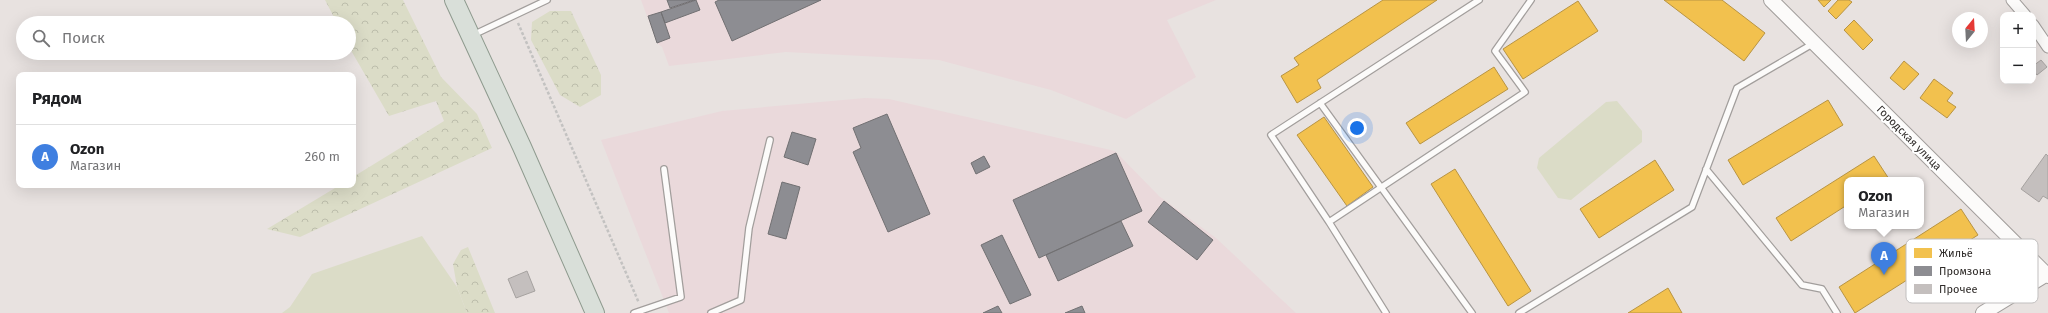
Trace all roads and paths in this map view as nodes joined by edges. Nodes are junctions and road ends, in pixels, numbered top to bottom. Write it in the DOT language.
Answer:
graph roads {
  1 [pos="454,0"];
  2 [pos="547,0"];
  3 [pos="1479,0"];
  4 [pos="1530,0"];
  5 [pos="1771,0"];
  6 [pos="2012,0"];
  7 [pos="2022,12"];
  8 [pos="514,15"];
  9 [pos="2036,29"];
  10 [pos="470,36"];
  11 [pos="1814,43"];
  12 [pos="2048,47"];
  13 [pos="1320,103"];
  14 [pos="770,140"];
  15 [pos="664,168"];
  16 [pos="1706,169"];
  17 [pos="1381,188"];
  18 [pos="1329,222"];
  19 [pos="2013,239"];
  20 [pos="2038,264"];
  21 [pos="2048,274"];
  22 [pos="2038,280"];
  23 [pos="2000,303"];
  24 [pos="643,310"];
  25 [pos="595,313"];
  26 [pos="634,313"];
  27 [pos="711,313"];
  28 [pos="1386,313"];
  29 [pos="1472,313"];
  30 [pos="1519,313"];
  31 [pos="1837,313"];
  32 [pos="1983,313"];
  1 -- 10 [label="main road"];
  2 -- 8 [label="lane"];
  3 -- 13 [label="lane"];
  4 -- 17 [label="lane"];
  5 -- 11 [label="street, Городская улица"];
  6 -- 7 [label="street"];
  8 -- 10 [label="lane"];
  8 -- 24 [label="path"];
  9 -- 12 [label="street"];
  10 -- 25 [label="main road"];
  11 -- 16 [label="lane"];
  11 -- 19 [label="street, Городская улица"];
  13 -- 17 [label="lane"];
  13 -- 18 [label="lane"];
  14 -- 27 [label="lane"];
  15 -- 24 [label="lane"];
  16 -- 30 [label="lane"];
  16 -- 31 [label="lane"];
  17 -- 18 [label="lane"];
  17 -- 29 [label="lane"];
  18 -- 28 [label="lane"];
  20 -- 21 [label="street, Городская улица"];
  21 -- 22 [label="street"];
  23 -- 32 [label="street"];
  24 -- 26 [label="lane"];
}
